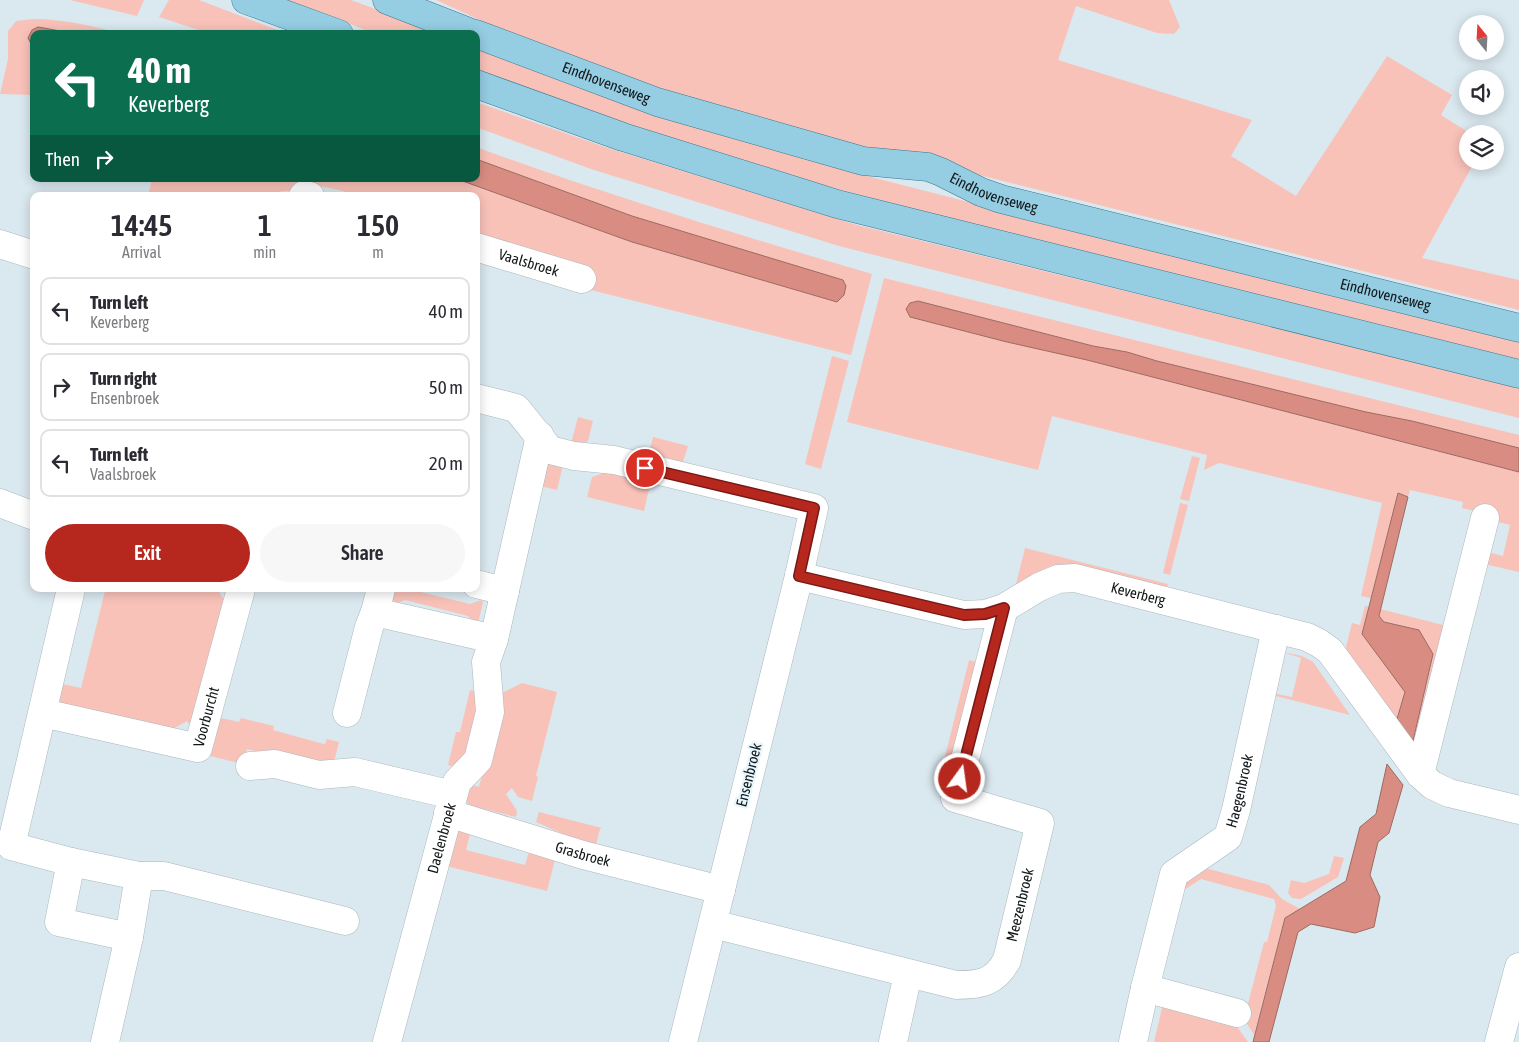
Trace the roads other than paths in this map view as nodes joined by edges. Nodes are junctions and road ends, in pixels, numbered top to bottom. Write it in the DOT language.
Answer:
graph roads {
  1 [pos="246,0"];
  2 [pos="386,0"];
  3 [pos="328,30"];
  4 [pos="465,30"];
  5 [pos="480,36"];
  6 [pos="480,85"];
  7 [pos="0,244"];
  8 [pos="480,248"];
  9 [pos="30,254"];
  10 [pos="582,279"];
  11 [pos="1519,328"];
  12 [pos="1519,374"];
  13 [pos="480,399"];
  14 [pos="540,436"];
  15 [pos="0,503"];
  16 [pos="30,514"];
  17 [pos="1485,518"];
  18 [pos="799,576"];
  19 [pos="480,585"];
  20 [pos="505,591"];
  21 [pos="70,592"];
  22 [pos="240,592"];
  23 [pos="378,600"];
  24 [pos="1004,608"];
  25 [pos="1276,629"];
  26 [pos="494,639"];
  27 [pos="43,713"];
  28 [pos="347,713"];
  29 [pos="250,766"];
  30 [pos="1420,774"];
  31 [pos="451,804"];
  32 [pos="1519,810"];
  33 [pos="71,862"];
  34 [pos="139,876"];
  35 [pos="720,890"];
  36 [pos="345,921"];
  37 [pos="712,924"];
  38 [pos="129,937"];
  39 [pos="1519,967"];
  40 [pos="908,974"];
  41 [pos="1145,988"];
  42 [pos="1237,1013"];
  43 [pos="1506,1033"];
  44 [pos="105,1042"];
  45 [pos="387,1042"];
  46 [pos="683,1042"];
  47 [pos="893,1042"];
  48 [pos="1133,1042"];
  1 -- 3 [label="main road"];
  2 -- 4 [label="main road, Eindhovenseweg"];
  5 -- 11 [label="main road, Eindhovenseweg"];
  6 -- 12 [label="main road"];
  7 -- 9 [label="street"];
  8 -- 10 [label="street, Vaalsbroek"];
  13 -- 14 [label="street"];
  14 -- 18 [label="street, Ensenbroek"];
  14 -- 20 [label="street, Daelenbroek"];
  15 -- 16 [label="street"];
  17 -- 30 [label="street"];
  18 -- 24 [label="street, Keverberg"];
  18 -- 35 [label="street, Ensenbroek"];
  19 -- 20 [label="street"];
  20 -- 26 [label="street, Daelenbroek"];
  21 -- 27 [label="street"];
  22 -- 27 [label="street, Voorburcht"];
  23 -- 26 [label="street"];
  23 -- 28 [label="street"];
  24 -- 25 [label="street, Keverberg"];
  24 -- 40 [label="street, Meezenbroek"];
  25 -- 30 [label="street, Keverberg"];
  25 -- 41 [label="street, Haegenbroek"];
  26 -- 31 [label="street, Daelenbroek"];
  27 -- 33 [label="street"];
  29 -- 31 [label="street, Grasbroek"];
  30 -- 32 [label="street, Keverberg"];
  31 -- 35 [label="street, Grasbroek"];
  31 -- 45 [label="street, Daelenbroek"];
  33 -- 34 [label="street"];
  33 -- 38 [label="street"];
  34 -- 36 [label="street"];
  34 -- 38 [label="street"];
  35 -- 37 [label="street, Ensenbroek"];
  37 -- 40 [label="street, Meezenbroek"];
  37 -- 46 [label="street, Ensenbroek"];
  38 -- 44 [label="street"];
  39 -- 43 [label="street"];
  40 -- 47 [label="street"];
  41 -- 42 [label="street"];
  41 -- 48 [label="street, Haegenbroek"];
}
